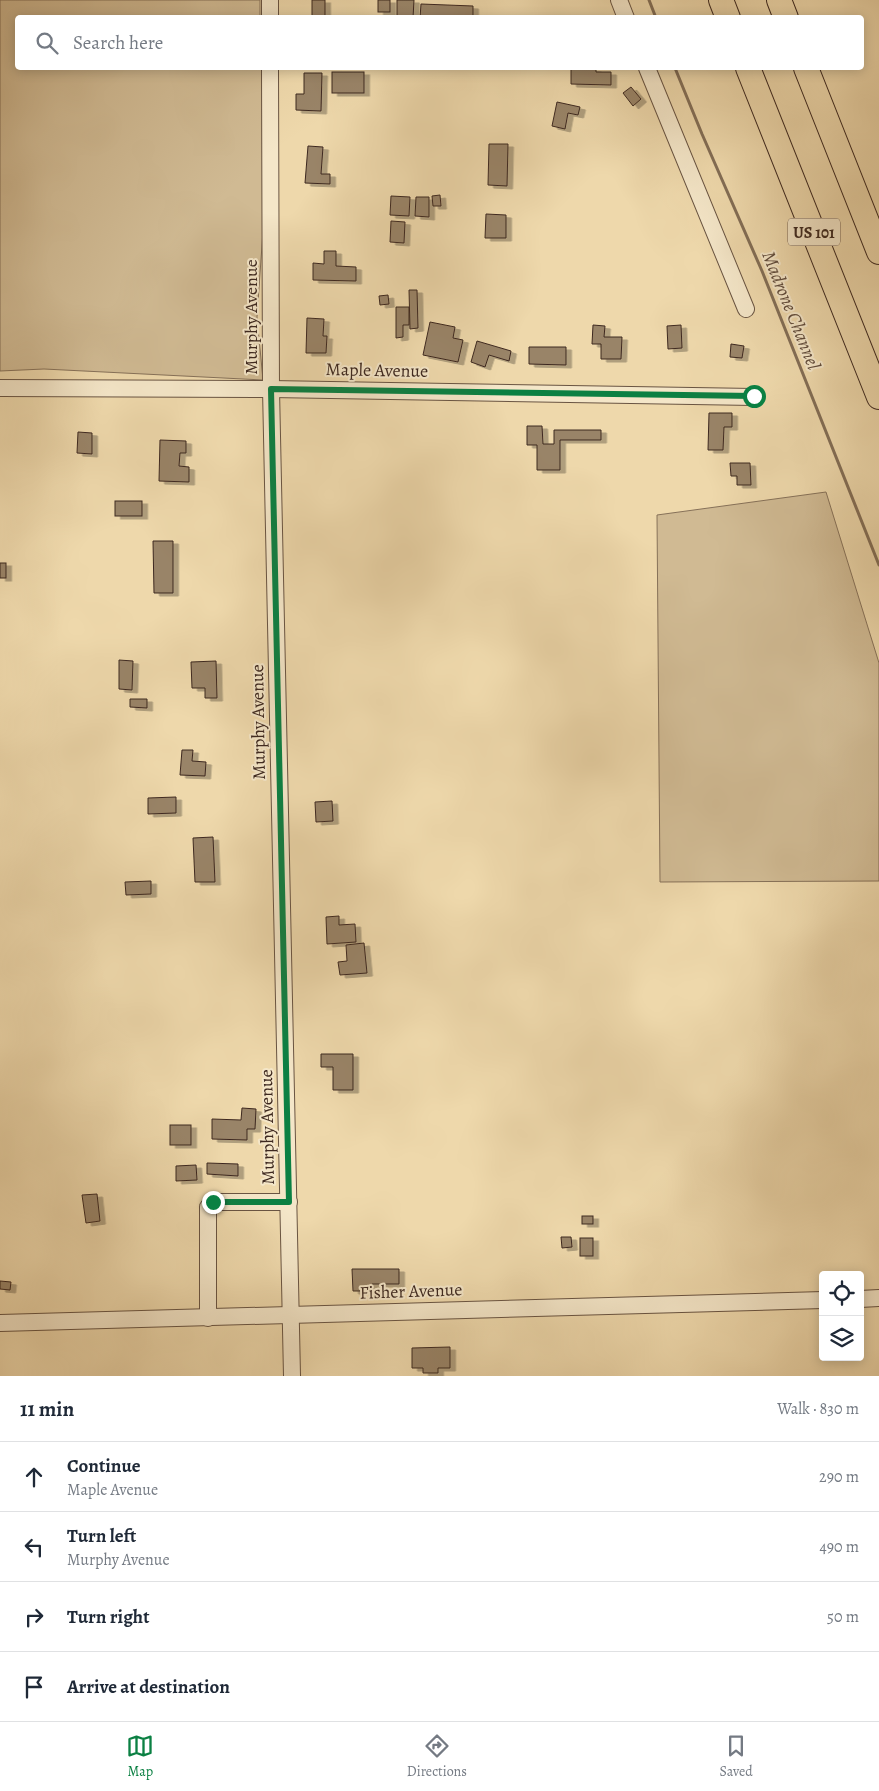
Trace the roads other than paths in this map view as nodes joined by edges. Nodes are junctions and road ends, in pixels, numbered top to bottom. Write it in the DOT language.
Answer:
graph roads {
  1 [pos="270,0"];
  2 [pos="619,0"];
  3 [pos="721,0"];
  4 [pos="779,0"];
  5 [pos="270,15"];
  6 [pos="625,15"];
  7 [pos="727,15"];
  8 [pos="785,15"];
  9 [pos="270,70"];
  10 [pos="648,70"];
  11 [pos="749,70"];
  12 [pos="807,70"];
  13 [pos="879,252"];
  14 [pos="746,309"];
  15 [pos="0,388"];
  16 [pos="271,389"];
  17 [pos="754,396"];
  18 [pos="879,397"];
  19 [pos="289,1202"];
  20 [pos="879,1298"];
  21 [pos="864,1299"];
  22 [pos="819,1300"];
  23 [pos="291,1316"];
  24 [pos="208,1318"];
  25 [pos="0,1322"];
  26 [pos="292,1376"];
  1 -- 5 [label="street"];
  2 -- 6 [label="street"];
  3 -- 7 [label="highway"];
  4 -- 8 [label="highway"];
  9 -- 16 [label="street, Murphy Avenue"];
  10 -- 14 [label="street"];
  11 -- 18 [label="highway, US 101"];
  12 -- 13 [label="highway, US 101"];
  15 -- 16 [label="street, Maple Avenue"];
  16 -- 17 [label="street, Maple Avenue"];
  16 -- 19 [label="street, Murphy Avenue"];
  19 -- 23 [label="street, Murphy Avenue"];
  19 -- 24 [label="street"];
  20 -- 21 [label="street"];
  22 -- 23 [label="street, Fisher Avenue"];
  23 -- 24 [label="street, Fisher Avenue"];
  23 -- 26 [label="street, Murphy Avenue"];
  24 -- 25 [label="street, Fisher Avenue"];
}
